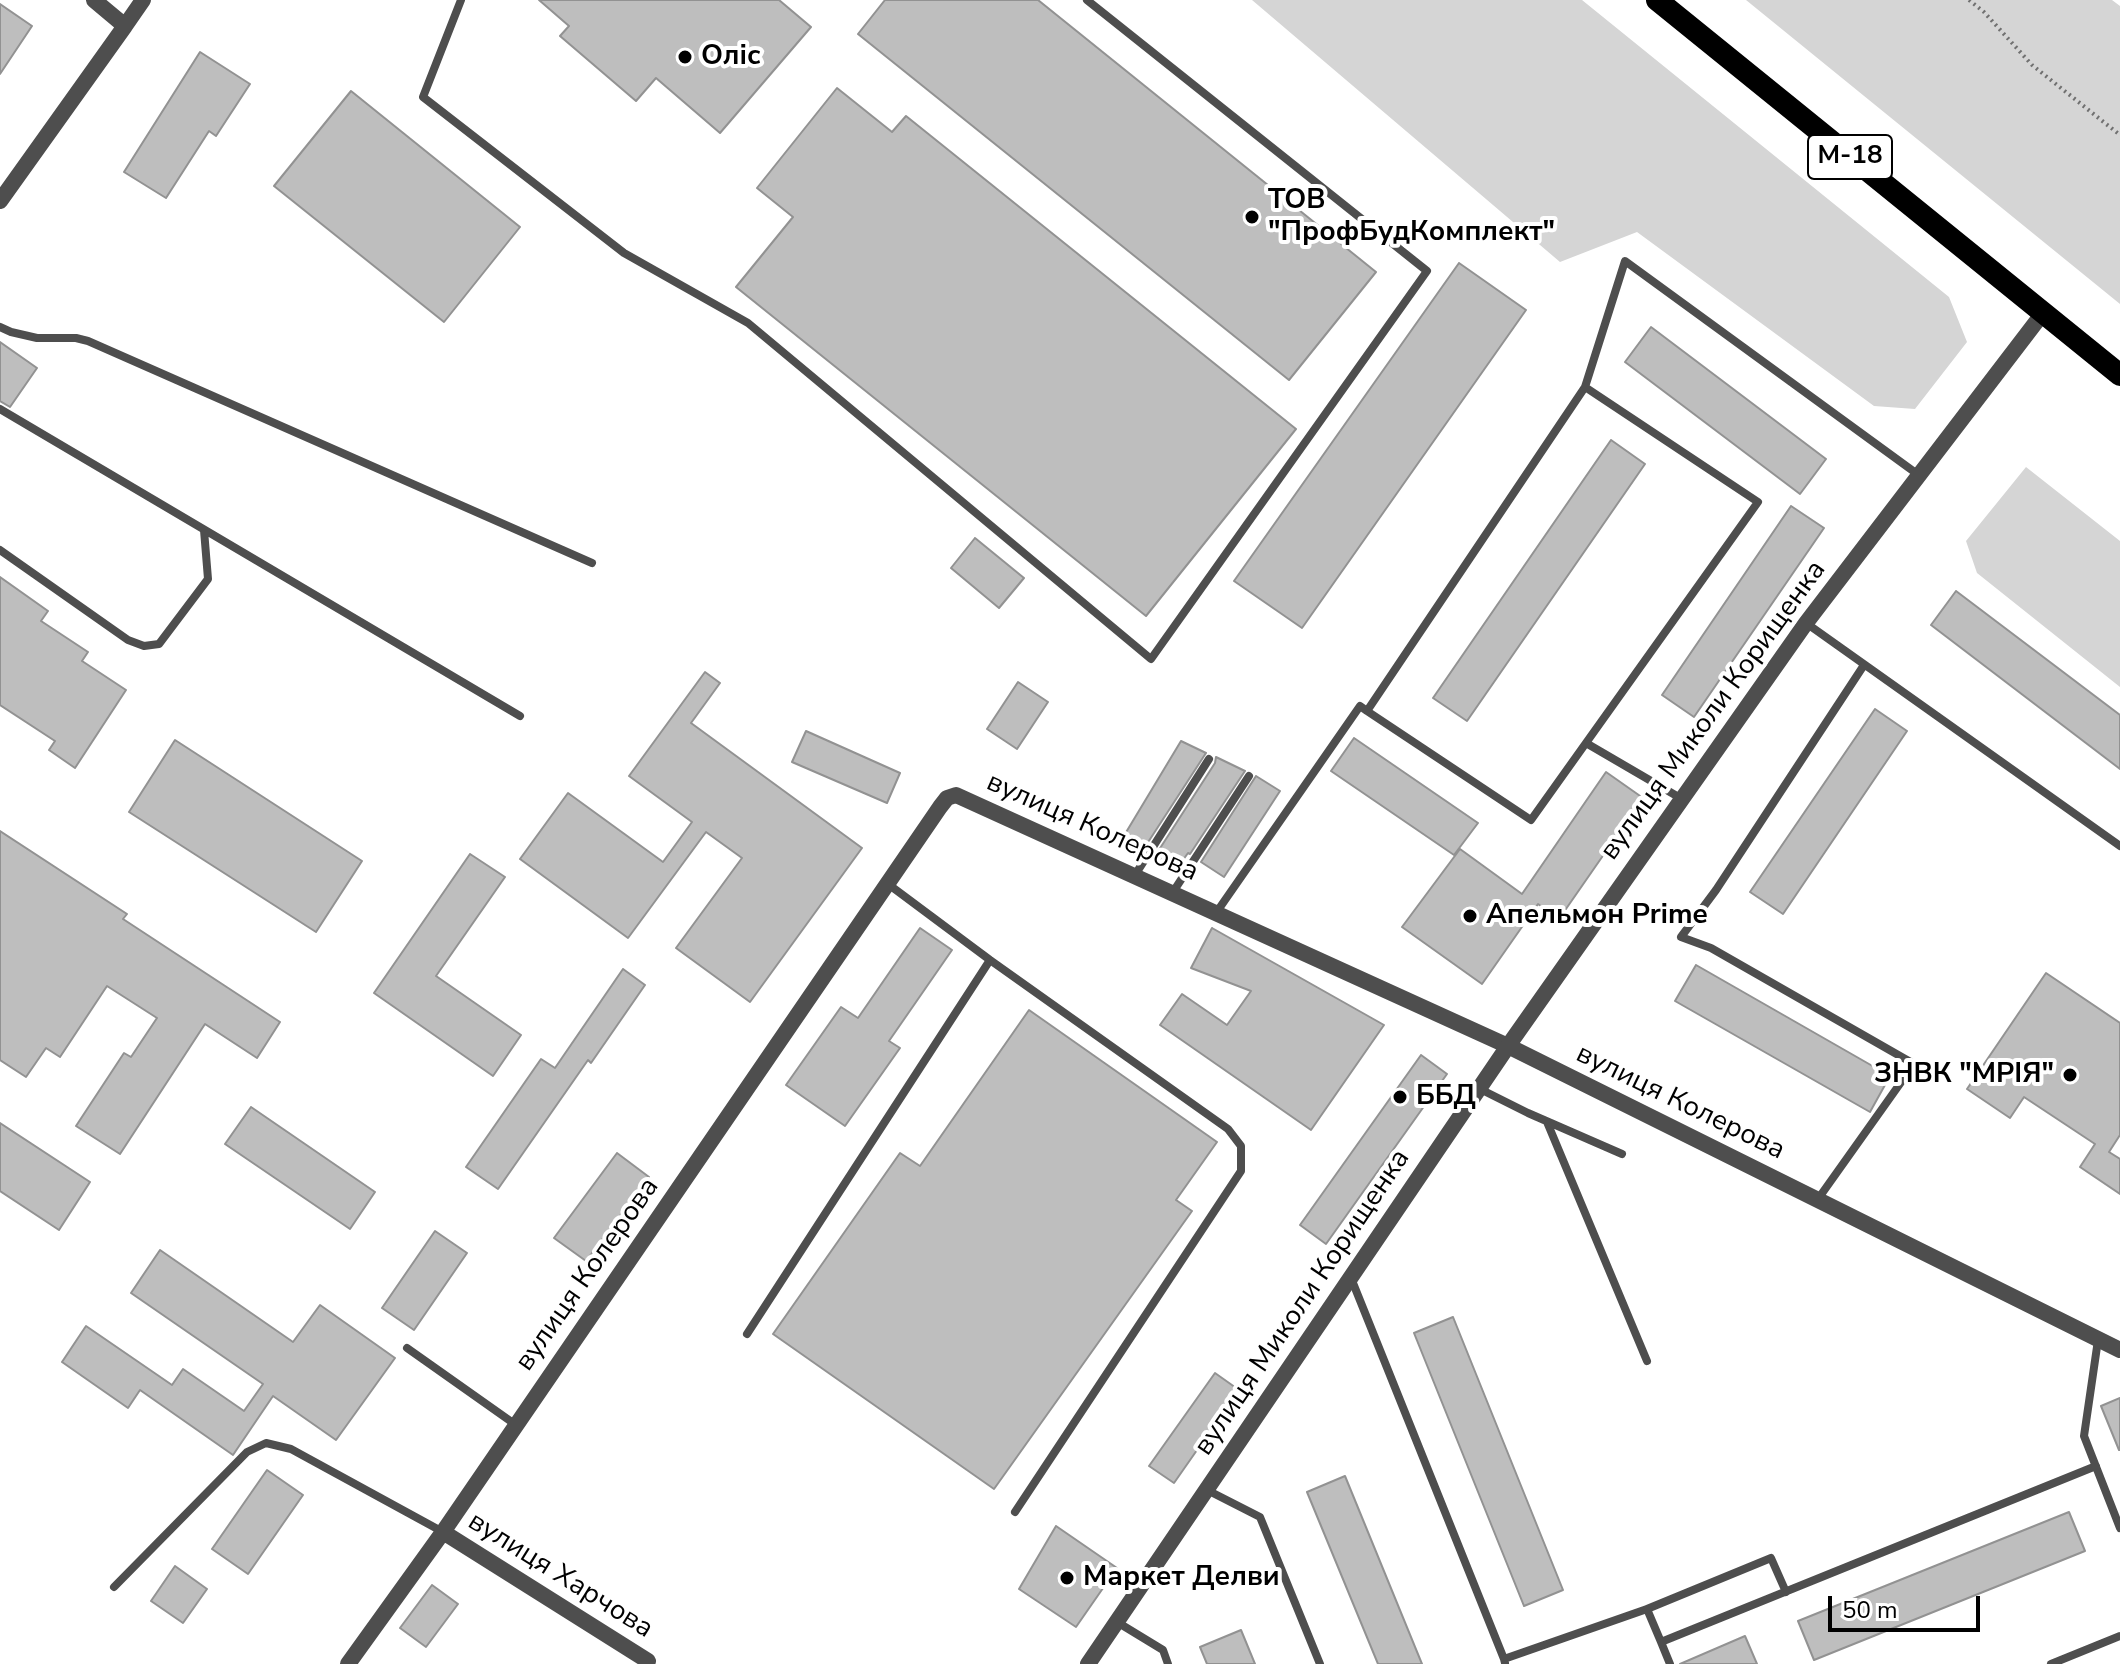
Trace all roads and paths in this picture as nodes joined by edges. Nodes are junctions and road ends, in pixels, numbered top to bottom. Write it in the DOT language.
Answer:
graph roads {
  1 [pos="94,0"];
  2 [pos="143,0"];
  3 [pos="461,0"];
  4 [pos="1087,0"];
  5 [pos="1657,0"];
  6 [pos="1969,0"];
  7 [pos="125,26"];
  8 [pos="2120,135"];
  9 [pos="0,201"];
  10 [pos="2043,313"];
  11 [pos="0,327"];
  12 [pos="2120,375"];
  13 [pos="1585,387"];
  14 [pos="1,411"];
  15 [pos="1920,476"];
  16 [pos="204,530"];
  17 [pos="0,550"];
  18 [pos="592,563"];
  19 [pos="1806,623"];
  20 [pos="1864,665"];
  21 [pos="1367,711"];
  22 [pos="520,716"];
  23 [pos="1586,743"];
  24 [pos="1209,759"];
  25 [pos="1249,776"];
  26 [pos="1682,799"];
  27 [pos="2120,846"];
  28 [pos="1135,875"];
  29 [pos="888,884"];
  30 [pos="1173,892"];
  31 [pos="1216,913"];
  32 [pos="990,960"];
  33 [pos="1508,1046"];
  34 [pos="1479,1089"];
  35 [pos="1547,1122"];
  36 [pos="1622,1154"];
  37 [pos="1817,1200"];
  38 [pos="1351,1278"];
  39 [pos="747,1334"];
  40 [pos="2098,1339"];
  41 [pos="407,1348"];
  42 [pos="2120,1350"];
  43 [pos="1647,1361"];
  44 [pos="516,1425"];
  45 [pos="2096,1466"];
  46 [pos="1207,1490"];
  47 [pos="1015,1512"];
  48 [pos="2120,1528"];
  49 [pos="443,1532"];
  50 [pos="114,1587"];
  51 [pos="1786,1592"];
  52 [pos="1647,1609"];
  53 [pos="1117,1622"];
  54 [pos="2120,1636"];
  55 [pos="1661,1642"];
  56 [pos="1505,1662"];
  57 [pos="348,1664"];
  58 [pos="646,1664"];
  59 [pos="1088,1664"];
  60 [pos="1168,1664"];
  61 [pos="1320,1664"];
  62 [pos="1670,1664"];
  63 [pos="2051,1664"];
  1 -- 7 [label="street"];
  2 -- 7 [label="street"];
  3 -- 4 [label="lane"];
  5 -- 10 [label="highway, М-18"];
  6 -- 8 [label="path"];
  7 -- 9 [label="street"];
  10 -- 12 [label="highway, М-18"];
  10 -- 15 [label="street, вулиця Миколи Корищенка"];
  11 -- 18 [label="lane"];
  13 -- 15 [label="lane"];
  13 -- 21 [label="lane"];
  13 -- 23 [label="lane"];
  14 -- 16 [label="lane"];
  15 -- 19 [label="street, вулиця Миколи Корищенка"];
  16 -- 17 [label="lane"];
  16 -- 22 [label="lane"];
  19 -- 20 [label="lane"];
  19 -- 26 [label="street, вулиця Миколи Корищенка"];
  20 -- 27 [label="lane"];
  20 -- 37 [label="lane"];
  21 -- 23 [label="lane"];
  21 -- 31 [label="lane"];
  23 -- 26 [label="lane"];
  24 -- 28 [label="lane"];
  25 -- 30 [label="lane"];
  26 -- 33 [label="street, вулиця Миколи Корищенка"];
  28 -- 29 [label="street, вулиця Колерова"];
  28 -- 30 [label="street, вулиця Колерова"];
  29 -- 32 [label="lane"];
  29 -- 44 [label="street, вулиця Колерова"];
  30 -- 31 [label="street, вулиця Колерова"];
  31 -- 33 [label="street, вулиця Колерова"];
  32 -- 39 [label="lane"];
  32 -- 47 [label="lane"];
  33 -- 34 [label="street, вулиця Миколи Корищенка"];
  33 -- 37 [label="street, вулиця Колерова"];
  34 -- 35 [label="lane"];
  34 -- 38 [label="street, вулиця Миколи Корищенка"];
  35 -- 36 [label="lane"];
  35 -- 43 [label="lane"];
  37 -- 40 [label="street, вулиця Колерова"];
  38 -- 46 [label="street, вулиця Миколи Корищенка"];
  38 -- 56 [label="lane"];
  40 -- 42 [label="street, вулиця Колерова"];
  40 -- 45 [label="lane"];
  41 -- 44 [label="lane"];
  44 -- 49 [label="street, вулиця Колерова"];
  45 -- 48 [label="lane"];
  45 -- 51 [label="lane"];
  46 -- 53 [label="street, вулиця Миколи Корищенка"];
  46 -- 61 [label="lane"];
  49 -- 50 [label="lane"];
  49 -- 57 [label="street, вулиця Колерова"];
  49 -- 58 [label="street, вулиця Харчова"];
  51 -- 52 [label="lane"];
  51 -- 55 [label="lane"];
  52 -- 55 [label="lane"];
  52 -- 56 [label="lane"];
  53 -- 59 [label="street, вулиця Миколи Корищенка"];
  53 -- 60 [label="lane"];
  54 -- 63 [label="lane"];
  55 -- 62 [label="lane"];
}
